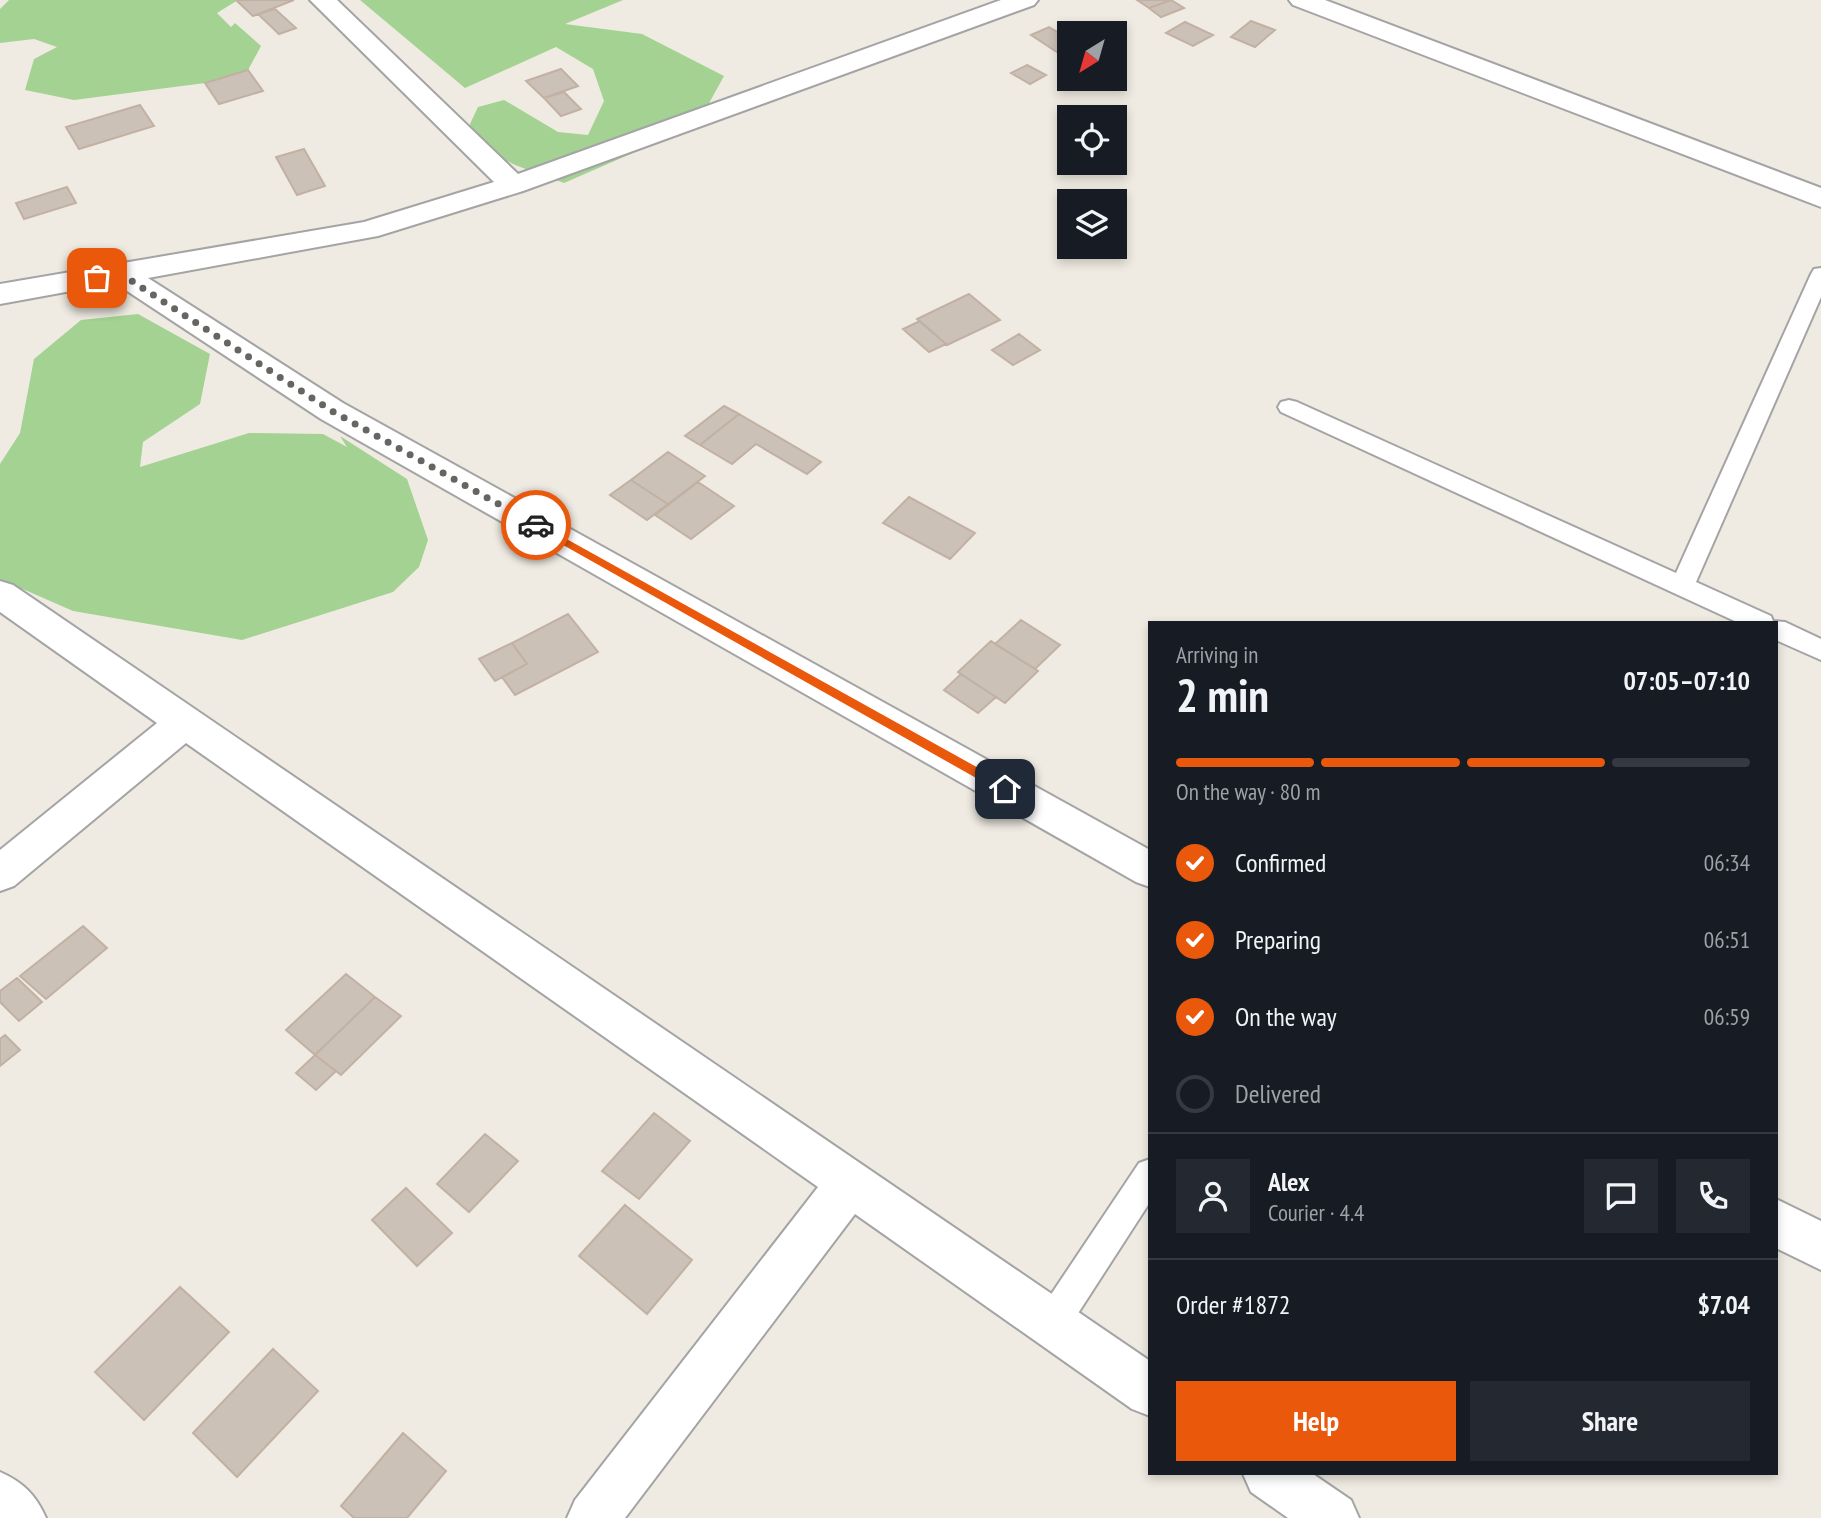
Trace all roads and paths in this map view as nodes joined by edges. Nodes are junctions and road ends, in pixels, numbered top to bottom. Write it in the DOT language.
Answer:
graph roads {
  1 [pos="323,0"];
  2 [pos="1025,0"];
  3 [pos="1302,0"];
  4 [pos="513,185"];
  5 [pos="1821,198"];
  6 [pos="121,274"];
  7 [pos="1821,274"];
  8 [pos="0,294"];
  9 [pos="1289,407"];
  10 [pos="1682,586"];
  11 [pos="0,594"];
  12 [pos="1758,621"];
  13 [pos="1778,630"];
  14 [pos="1821,650"];
  15 [pos="185,722"];
  16 [pos="1148,869"];
  17 [pos="0,874"];
  18 [pos="1148,1177"];
  19 [pos="850,1183"];
  20 [pos="1778,1223"];
  21 [pos="1821,1247"];
  22 [pos="1052,1323"];
  23 [pos="1148,1390"];
  24 [pos="1270,1475"];
  25 [pos="0,1498"];
  26 [pos="20,1518"];
  27 [pos="593,1518"];
  28 [pos="1333,1518"];
  1 -- 4 [label="street"];
  2 -- 4 [label="street"];
  3 -- 5 [label="street"];
  4 -- 6 [label="street"];
  6 -- 8 [label="street"];
  6 -- 16 [label="street"];
  7 -- 10 [label="lane"];
  9 -- 10 [label="lane"];
  10 -- 12 [label="lane"];
  11 -- 15 [label="street"];
  13 -- 14 [label="lane"];
  15 -- 17 [label="street"];
  15 -- 19 [label="street"];
  18 -- 22 [label="lane"];
  19 -- 22 [label="street"];
  19 -- 27 [label="street"];
  20 -- 21 [label="street"];
  22 -- 23 [label="street"];
  24 -- 28 [label="street"];
  25 -- 26 [label="street"];
}
